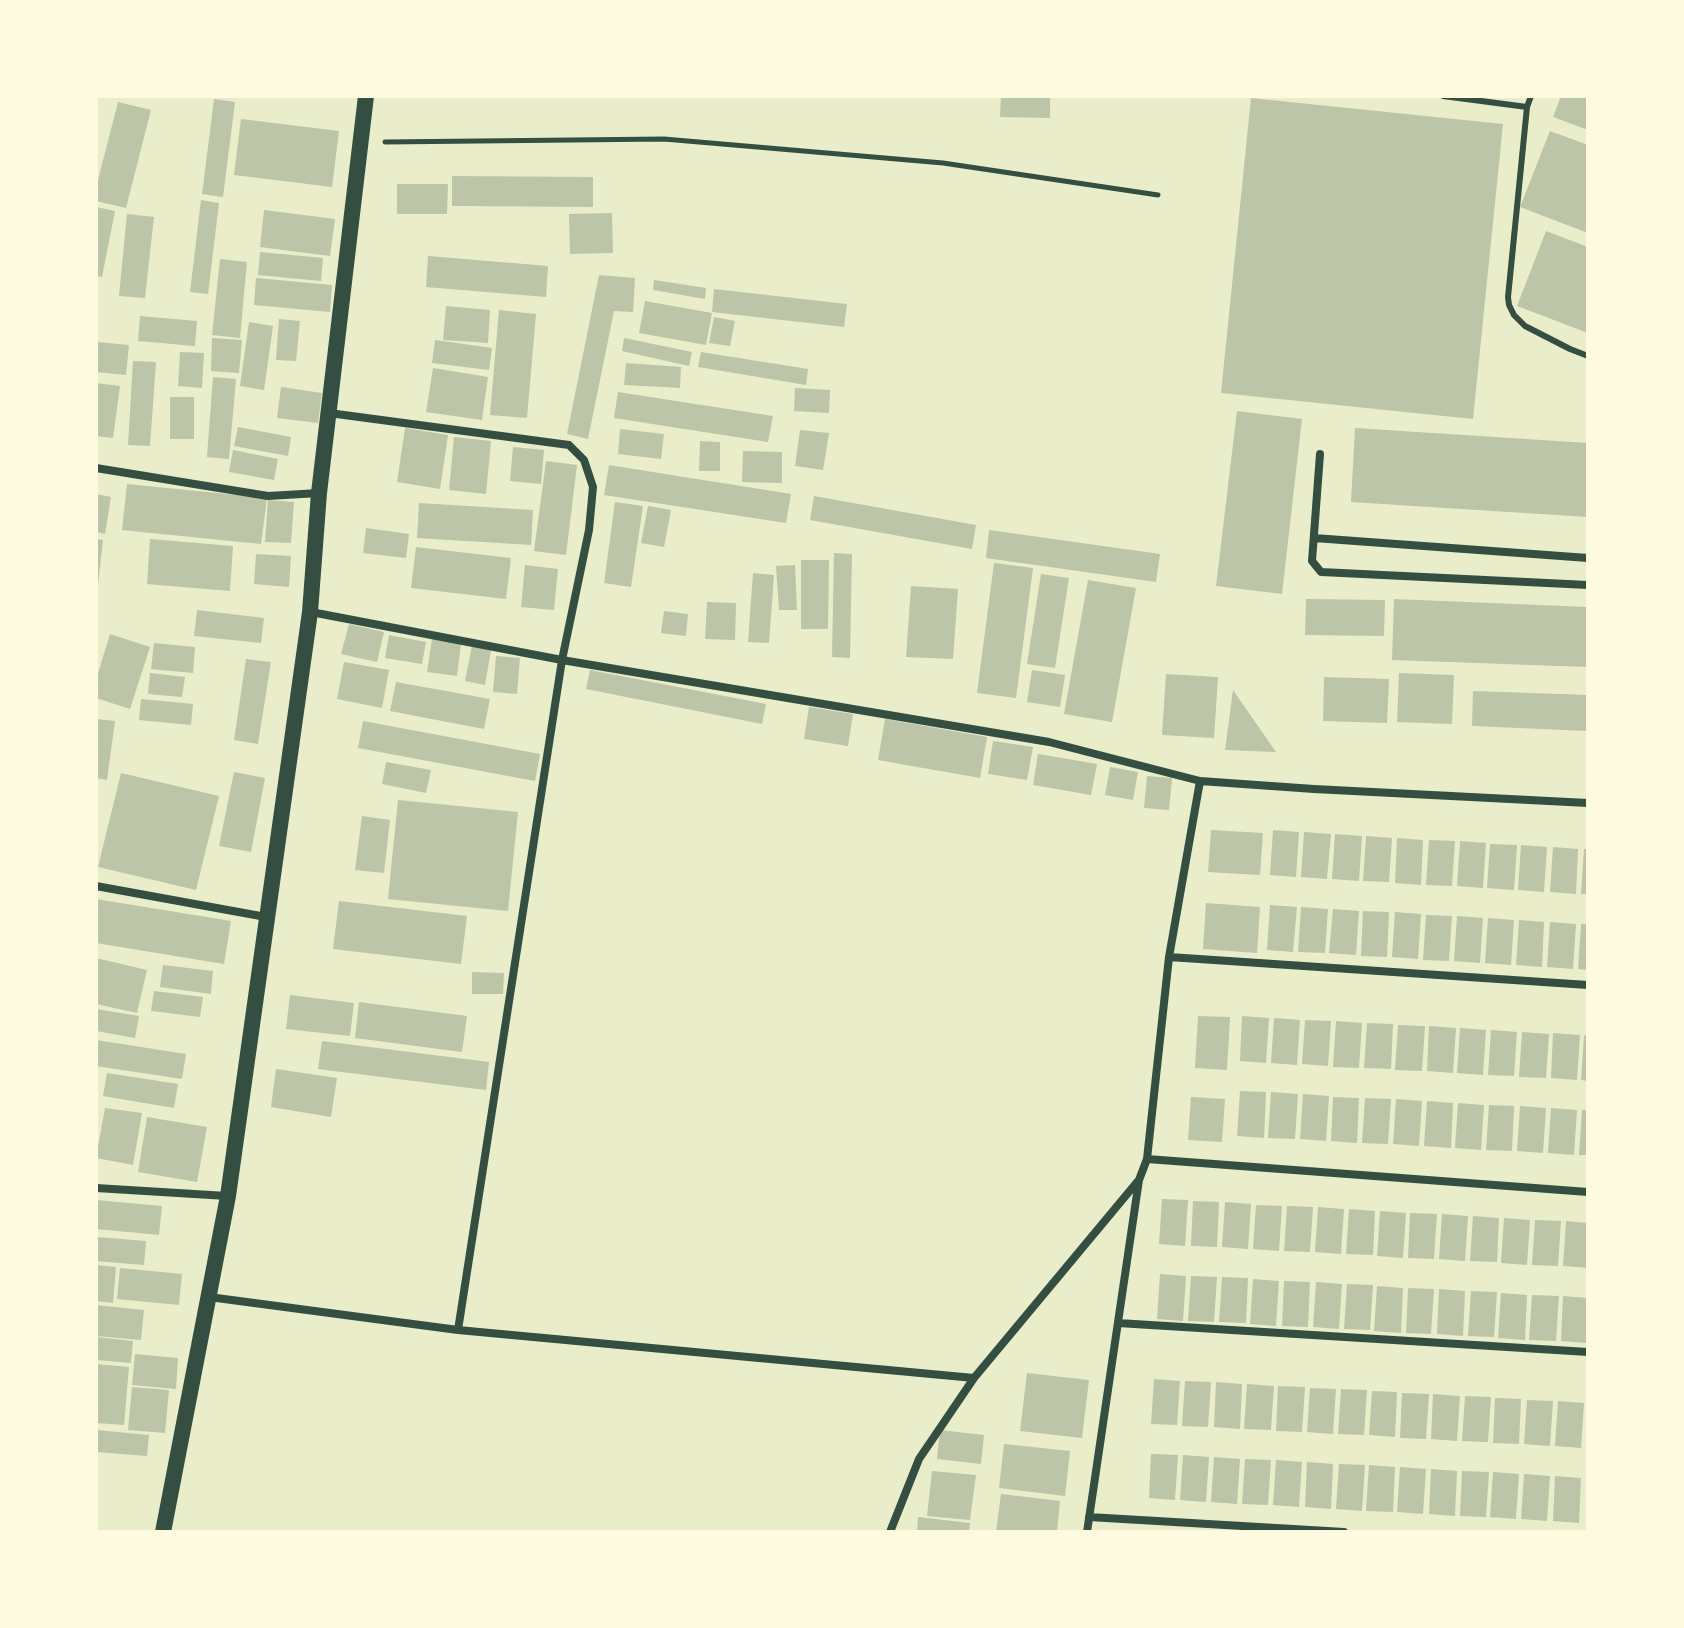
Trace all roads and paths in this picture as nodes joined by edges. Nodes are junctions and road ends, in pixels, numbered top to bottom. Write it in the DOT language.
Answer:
graph roads {
  1 [pos="366,96"];
  2 [pos="1443,96"];
  3 [pos="1531,96"];
  4 [pos="1527,107"];
  5 [pos="360,142"];
  6 [pos="1158,195"];
  7 [pos="1588,356"];
  8 [pos="329,413"];
  9 [pos="1320,454"];
  10 [pos="96,468"];
  11 [pos="319,493"];
  12 [pos="1314,538"];
  13 [pos="1588,558"];
  14 [pos="1588,585"];
  15 [pos="310,612"];
  16 [pos="562,660"];
  17 [pos="1200,781"];
  18 [pos="1588,803"];
  19 [pos="96,886"];
  20 [pos="267,918"];
  21 [pos="1169,957"];
  22 [pos="1588,985"];
  23 [pos="1147,1159"];
  24 [pos="1139,1180"];
  25 [pos="96,1188"];
  26 [pos="1588,1192"];
  27 [pos="228,1196"];
  28 [pos="209,1297"];
  29 [pos="1118,1323"];
  30 [pos="458,1330"];
  31 [pos="1588,1352"];
  32 [pos="974,1378"];
  33 [pos="1089,1517"];
  34 [pos="163,1532"];
  35 [pos="890,1532"];
  36 [pos="1087,1532"];
  37 [pos="1344,1532"];
  1 -- 5 [label="main road"];
  2 -- 4 [label="lane"];
  3 -- 4 [label="lane"];
  4 -- 7 [label="lane"];
  5 -- 6 [label="path"];
  5 -- 8 [label="main road"];
  8 -- 11 [label="main road"];
  8 -- 16 [label="street"];
  9 -- 12 [label="street"];
  10 -- 11 [label="street"];
  11 -- 15 [label="main road"];
  12 -- 13 [label="street"];
  12 -- 14 [label="street"];
  15 -- 16 [label="street"];
  15 -- 20 [label="main road"];
  16 -- 17 [label="street"];
  16 -- 30 [label="street"];
  17 -- 18 [label="street"];
  17 -- 21 [label="street"];
  19 -- 20 [label="street"];
  20 -- 27 [label="main road"];
  21 -- 22 [label="street"];
  21 -- 23 [label="street"];
  23 -- 24 [label="street"];
  23 -- 26 [label="street"];
  24 -- 29 [label="street"];
  24 -- 32 [label="street"];
  25 -- 27 [label="street"];
  27 -- 28 [label="main road"];
  28 -- 30 [label="street"];
  28 -- 34 [label="main road"];
  29 -- 31 [label="street"];
  29 -- 33 [label="street"];
  30 -- 32 [label="street"];
  32 -- 35 [label="street"];
  33 -- 36 [label="street"];
  33 -- 37 [label="street"];
}
